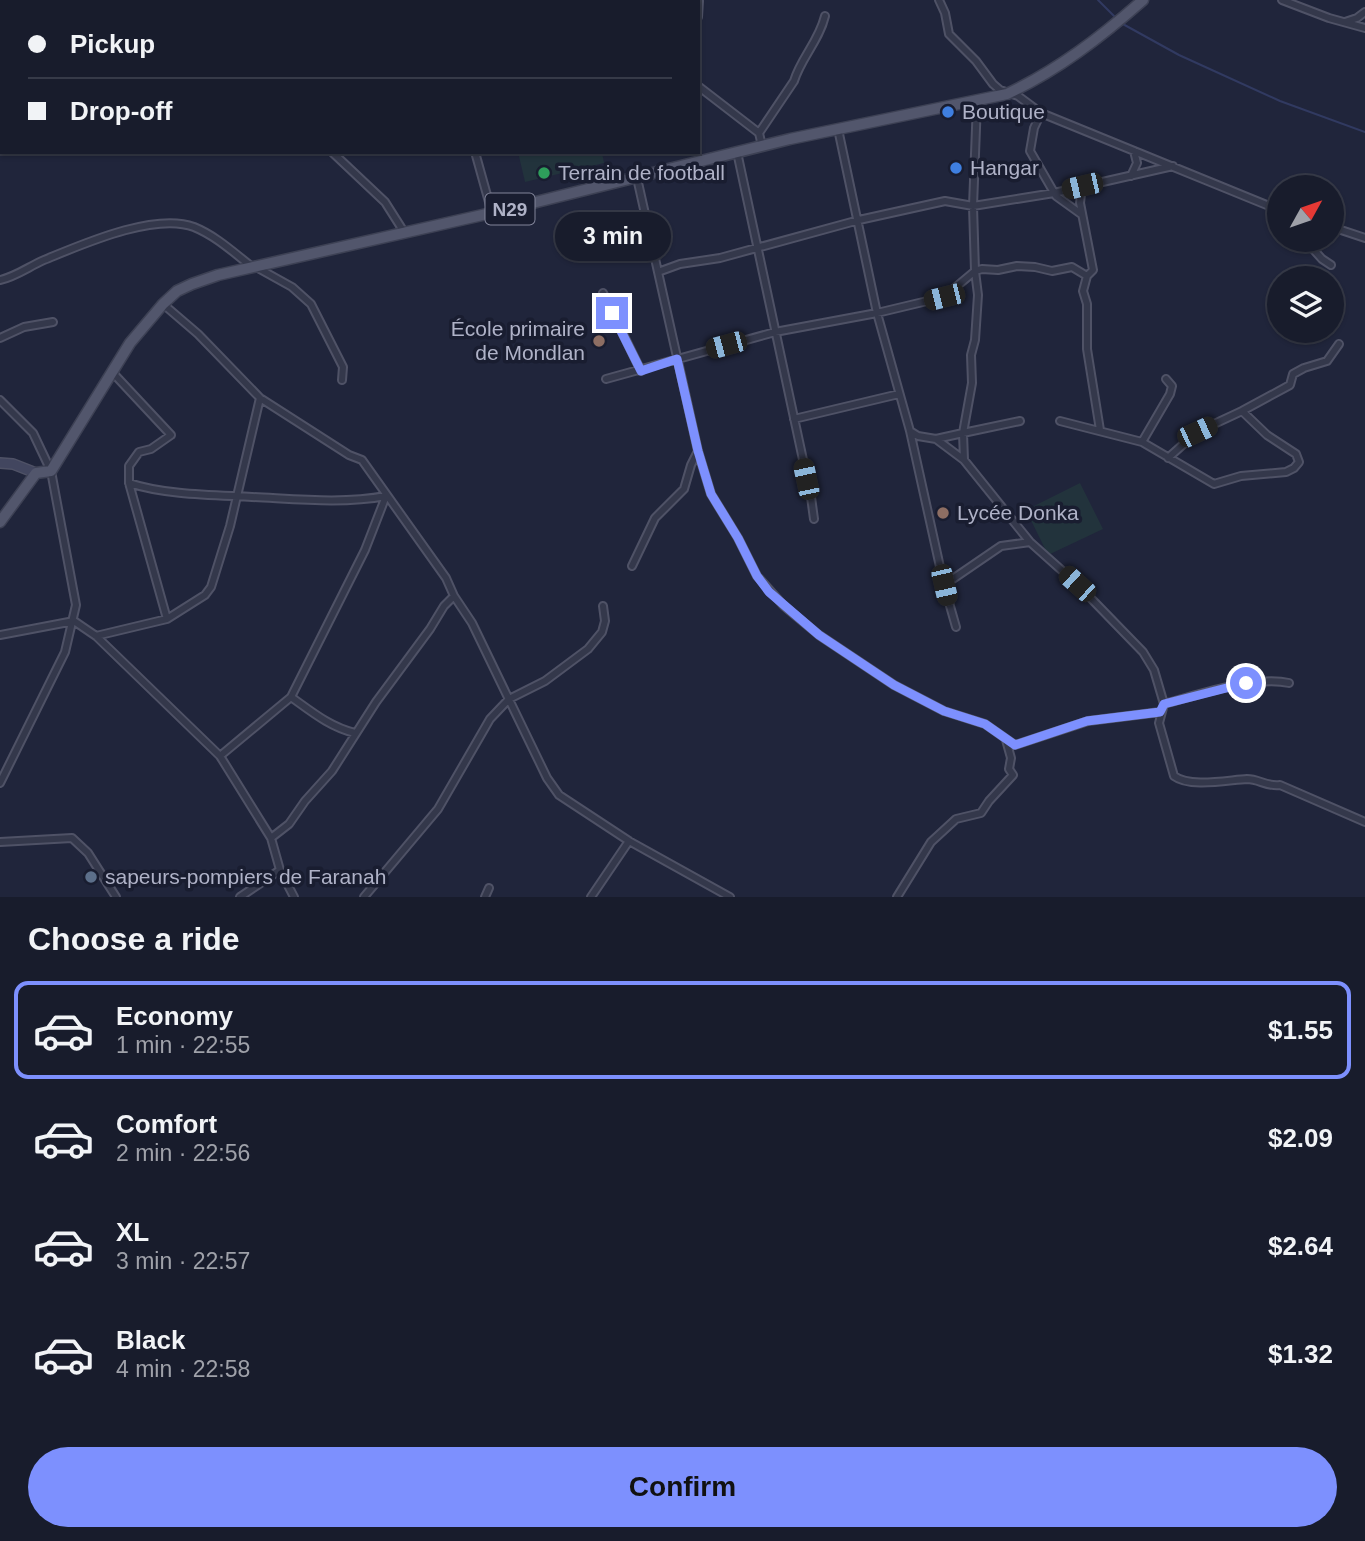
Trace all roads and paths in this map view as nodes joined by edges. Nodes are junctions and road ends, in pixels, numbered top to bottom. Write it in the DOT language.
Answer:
graph roads {
  1 [pos="939,0"];
  2 [pos="1143,0"];
  3 [pos="1282,0"];
  4 [pos="1365,12"];
  5 [pos="825,16"];
  6 [pos="1343,22"];
  7 [pos="1365,27"];
  8 [pos="700,88"];
  9 [pos="1007,94"];
  10 [pos="977,102"];
  11 [pos="1041,113"];
  12 [pos="838,129"];
  13 [pos="759,133"];
  14 [pos="762,146"];
  15 [pos="1134,151"];
  16 [pos="737,152"];
  17 [pos="334,154"];
  18 [pos="476,154"];
  19 [pos="1173,166"];
  20 [pos="1132,176"];
  21 [pos="637,178"];
  22 [pos="1082,186"];
  23 [pos="1054,193"];
  24 [pos="1267,205"];
  25 [pos="972,206"];
  26 [pos="492,213"];
  27 [pos="1082,215"];
  28 [pos="859,220"];
  29 [pos="1344,231"];
  30 [pos="404,232"];
  31 [pos="1365,238"];
  32 [pos="759,247"];
  33 [pos="1316,252"];
  34 [pos="1331,265"];
  35 [pos="253,266"];
  36 [pos="975,271"];
  37 [pos="658,272"];
  38 [pos="1087,276"];
  39 [pos="0,280"];
  40 [pos="603,293"];
  41 [pos="163,304"];
  42 [pos="877,313"];
  43 [pos="52,322"];
  44 [pos="775,332"];
  45 [pos="0,338"];
  46 [pos="1339,344"];
  47 [pos="677,359"];
  48 [pos="641,371"];
  49 [pos="113,373"];
  50 [pos="606,379"];
  51 [pos="1166,379"];
  52 [pos="342,380"];
  53 [pos="899,394"];
  54 [pos="260,398"];
  55 [pos="0,400"];
  56 [pos="1242,411"];
  57 [pos="794,419"];
  58 [pos="1020,421"];
  59 [pos="1060,421"];
  60 [pos="1100,430"];
  61 [pos="910,431"];
  62 [pos="963,433"];
  63 [pos="936,439"];
  64 [pos="1142,442"];
  65 [pos="698,451"];
  66 [pos="1168,458"];
  67 [pos="964,460"];
  68 [pos="0,463"];
  69 [pos="51,471"];
  70 [pos="36,473"];
  71 [pos="129,483"];
  72 [pos="235,496"];
  73 [pos="386,496"];
  74 [pos="814,519"];
  75 [pos="0,522"];
  76 [pos="1030,542"];
  77 [pos="632,566"];
  78 [pos="944,585"];
  79 [pos="454,596"];
  80 [pos="603,606"];
  81 [pos="167,620"];
  82 [pos="74,621"];
  83 [pos="956,627"];
  84 [pos="0,635"];
  85 [pos="96,636"];
  86 [pos="1289,683"];
  87 [pos="291,697"];
  88 [pos="509,699"];
  89 [pos="1164,704"];
  90 [pos="1160,712"];
  91 [pos="355,733"];
  92 [pos="1006,739"];
  93 [pos="220,756"];
  94 [pos="0,783"];
  95 [pos="1365,822"];
  96 [pos="271,838"];
  97 [pos="629,841"];
  98 [pos="0,842"];
  99 [pos="280,870"];
  100 [pos="489,888"];
  101 [pos="720,892"];
  102 [pos="116,897"];
  103 [pos="240,897"];
  104 [pos="294,897"];
  105 [pos="364,897"];
  106 [pos="485,897"];
  107 [pos="591,897"];
  108 [pos="712,897"];
  109 [pos="730,897"];
  110 [pos="897,897"];
  1 -- 9 [label="street"];
  2 -- 9 [label="main road, N29"];
  3 -- 6 [label="street"];
  4 -- 6 [label="street"];
  5 -- 13 [label="street"];
  6 -- 7 [label="street"];
  8 -- 13 [label="street"];
  9 -- 10 [label="main road, N29"];
  9 -- 11 [label="street"];
  10 -- 12 [label="main road, N29"];
  10 -- 25 [label="street"];
  11 -- 15 [label="street"];
  11 -- 23 [label="street"];
  12 -- 14 [label="main road, N29"];
  12 -- 28 [label="street"];
  13 -- 14 [label="street"];
  14 -- 16 [label="main road, N29"];
  15 -- 19 [label="street"];
  15 -- 20 [label="street"];
  16 -- 21 [label="main road, N29"];
  16 -- 32 [label="street"];
  17 -- 30 [label="street"];
  18 -- 26 [label="street"];
  19 -- 20 [label="street"];
  19 -- 24 [label="street"];
  20 -- 22 [label="street"];
  21 -- 26 [label="main road, N29"];
  21 -- 37 [label="street"];
  22 -- 23 [label="street"];
  22 -- 27 [label="street"];
  23 -- 25 [label="street"];
  23 -- 27 [label="street"];
  25 -- 28 [label="street"];
  25 -- 36 [label="street"];
  26 -- 30 [label="main road, N29"];
  27 -- 38 [label="street"];
  28 -- 32 [label="street"];
  28 -- 42 [label="street"];
  29 -- 31 [label="street"];
  30 -- 35 [label="main road, N29"];
  32 -- 37 [label="street"];
  32 -- 44 [label="street"];
  33 -- 34 [label="street"];
  35 -- 39 [label="street"];
  35 -- 41 [label="main road, N29"];
  35 -- 52 [label="street"];
  36 -- 38 [label="street"];
  36 -- 42 [label="street"];
  36 -- 62 [label="street"];
  37 -- 47 [label="street"];
  38 -- 60 [label="street"];
  40 -- 48 [label="street"];
  41 -- 49 [label="main road, N29"];
  41 -- 54 [label="street"];
  42 -- 44 [label="street"];
  42 -- 53 [label="street"];
  43 -- 45 [label="street"];
  44 -- 47 [label="street"];
  44 -- 57 [label="street"];
  46 -- 56 [label="street"];
  47 -- 48 [label="street"];
  47 -- 65 [label="street"];
  48 -- 50 [label="street"];
  49 -- 69 [label="main road, N29"];
  49 -- 71 [label="street"];
  51 -- 64 [label="street"];
  53 -- 57 [label="street"];
  53 -- 61 [label="street"];
  54 -- 72 [label="street"];
  54 -- 73 [label="street"];
  55 -- 69 [label="street"];
  56 -- 66 [label="street"];
  56 -- 66 [label="street"];
  57 -- 74 [label="street"];
  58 -- 62 [label="street"];
  59 -- 60 [label="street"];
  60 -- 64 [label="street"];
  61 -- 63 [label="street"];
  61 -- 78 [label="street"];
  62 -- 63 [label="street"];
  62 -- 67 [label="street"];
  63 -- 67 [label="street"];
  64 -- 66 [label="street"];
  65 -- 77 [label="street"];
  65 -- 92 [label="street"];
  67 -- 76 [label="street"];
  68 -- 70 [label="street"];
  69 -- 70 [label="main road"];
  69 -- 82 [label="street"];
  70 -- 75 [label="main road"];
  71 -- 72 [label="street"];
  71 -- 81 [label="street"];
  72 -- 73 [label="street"];
  72 -- 81 [label="street"];
  73 -- 79 [label="street"];
  73 -- 87 [label="street"];
  76 -- 78 [label="street"];
  76 -- 89 [label="street"];
  78 -- 83 [label="street"];
  79 -- 88 [label="street"];
  79 -- 91 [label="street"];
  80 -- 88 [label="street"];
  81 -- 85 [label="street"];
  82 -- 84 [label="street"];
  82 -- 85 [label="street"];
  82 -- 94 [label="street"];
  85 -- 93 [label="street"];
  86 -- 89 [label="street"];
  87 -- 91 [label="street"];
  87 -- 93 [label="street"];
  88 -- 97 [label="street"];
  88 -- 105 [label="street"];
  89 -- 90 [label="street"];
  90 -- 92 [label="street"];
  90 -- 95 [label="street"];
  91 -- 96 [label="street"];
  92 -- 110 [label="street"];
  93 -- 96 [label="street"];
  96 -- 99 [label="street"];
  97 -- 101 [label="street"];
  97 -- 107 [label="street"];
  98 -- 102 [label="street"];
  99 -- 103 [label="street"];
  99 -- 104 [label="street"];
  100 -- 106 [label="street"];
  101 -- 108 [label="street"];
  101 -- 109 [label="street"];
}
